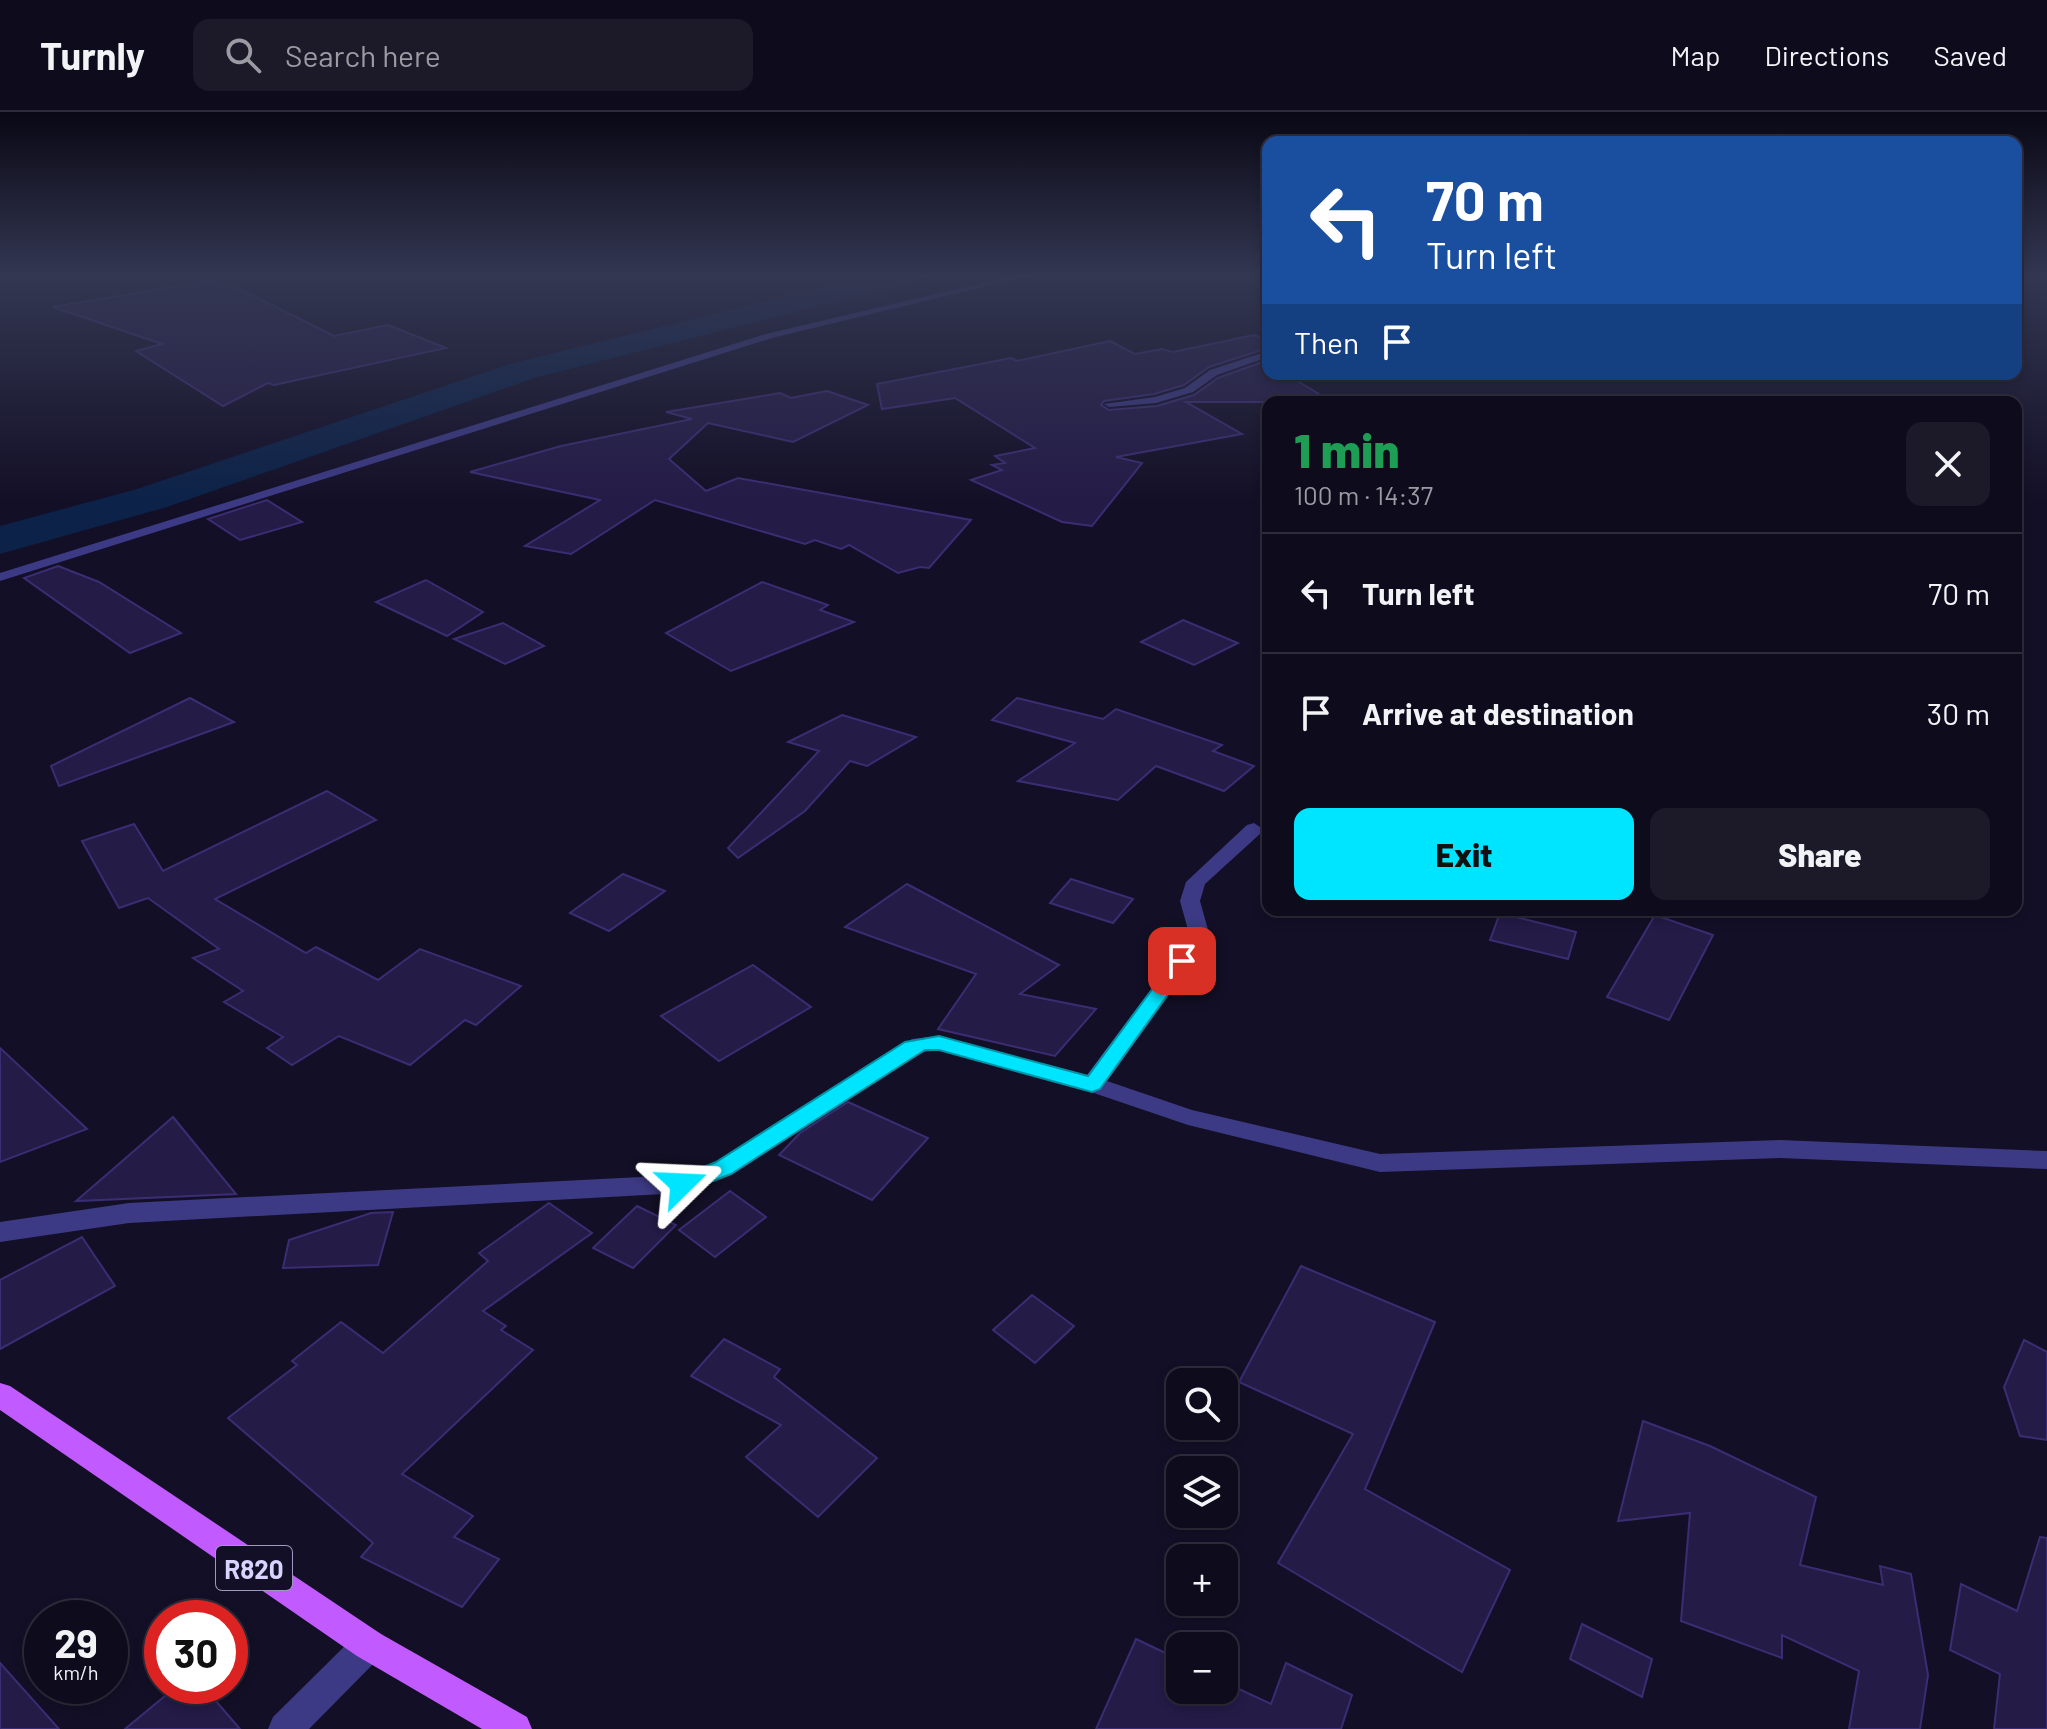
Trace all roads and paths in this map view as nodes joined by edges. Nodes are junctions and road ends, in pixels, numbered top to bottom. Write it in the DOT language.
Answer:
graph roads {
  1 [pos="723,350"];
  2 [pos="1262,356"];
  3 [pos="1109,404"];
  4 [pos="0,577"];
  5 [pos="1254,829"];
  6 [pos="1092,1084"];
  7 [pos="2047,1160"];
  8 [pos="0,1232"];
  9 [pos="0,1395"];
  10 [pos="369,1645"];
  11 [pos="285,1729"];
  12 [pos="515,1729"];
  1 -- 4 [label="street"];
  2 -- 3 [label="street"];
  5 -- 6 [label="street"];
  6 -- 7 [label="street"];
  6 -- 8 [label="street"];
  9 -- 10 [label="main road, R820"];
  10 -- 11 [label="street"];
  10 -- 12 [label="main road, R820"];
}
